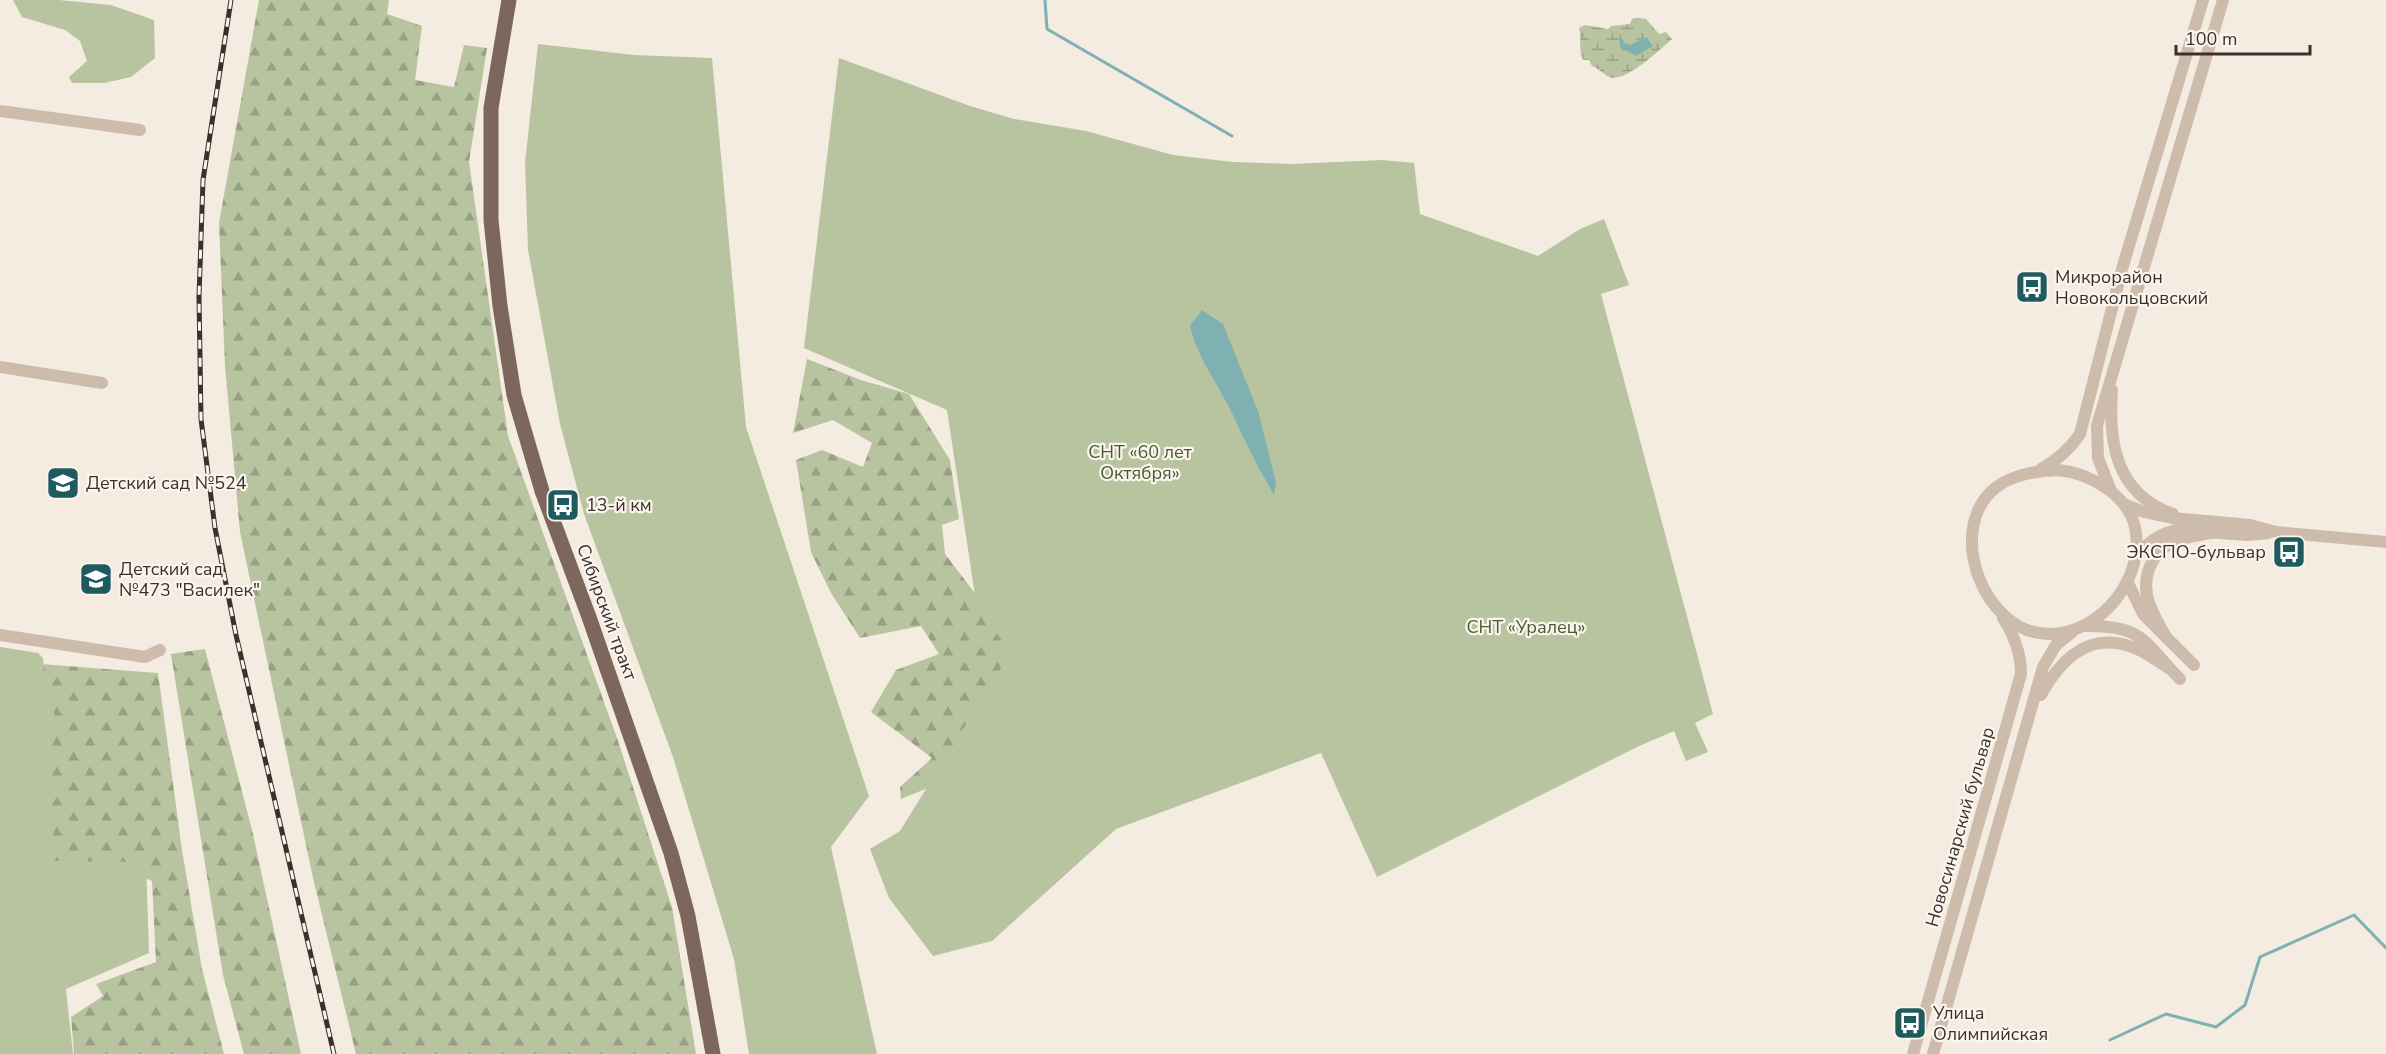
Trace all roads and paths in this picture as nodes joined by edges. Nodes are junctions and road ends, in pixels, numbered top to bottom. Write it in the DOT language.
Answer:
graph roads {
  1 [pos="508,0"];
  2 [pos="2203,0"];
  3 [pos="2223,0"];
  4 [pos="0,111"];
  5 [pos="140,130"];
  6 [pos="2114,366"];
  7 [pos="0,367"];
  8 [pos="102,383"];
  9 [pos="2037,471"];
  10 [pos="2111,492"];
  11 [pos="2123,504"];
  12 [pos="2197,519"];
  13 [pos="2216,532"];
  14 [pos="2276,532"];
  15 [pos="2386,542"];
  16 [pos="2135,558"];
  17 [pos="2127,580"];
  18 [pos="2000,612"];
  19 [pos="2079,628"];
  20 [pos="0,635"];
  21 [pos="2166,637"];
  22 [pos="160,650"];
  23 [pos="2194,665"];
  24 [pos="2169,668"];
  25 [pos="2180,679"];
  26 [pos="2031,711"];
  27 [pos="713,1054"];
  28 [pos="1914,1054"];
  29 [pos="1932,1054"];
  1 -- 27 [label="main road, Сибирский тракт"];
  2 -- 9 [label="street"];
  3 -- 6 [label="street"];
  4 -- 5 [label="street"];
  6 -- 10 [label="street"];
  6 -- 12 [label="street"];
  7 -- 8 [label="street"];
  9 -- 10 [label="street"];
  9 -- 18 [label="street"];
  10 -- 11 [label="street"];
  11 -- 12 [label="street"];
  11 -- 16 [label="street"];
  12 -- 14 [label="street"];
  13 -- 14 [label="street"];
  13 -- 16 [label="street"];
  13 -- 21 [label="street"];
  14 -- 15 [label="street"];
  16 -- 17 [label="street"];
  17 -- 19 [label="street"];
  17 -- 21 [label="street"];
  18 -- 19 [label="street"];
  18 -- 28 [label="street, Новосинарский бульвар"];
  19 -- 24 [label="street"];
  19 -- 26 [label="street, Новосинарский бульвар"];
  20 -- 22 [label="street"];
  21 -- 23 [label="street"];
  24 -- 25 [label="street"];
  24 -- 26 [label="street"];
  26 -- 29 [label="street, Новосинарский бульвар"];
}
